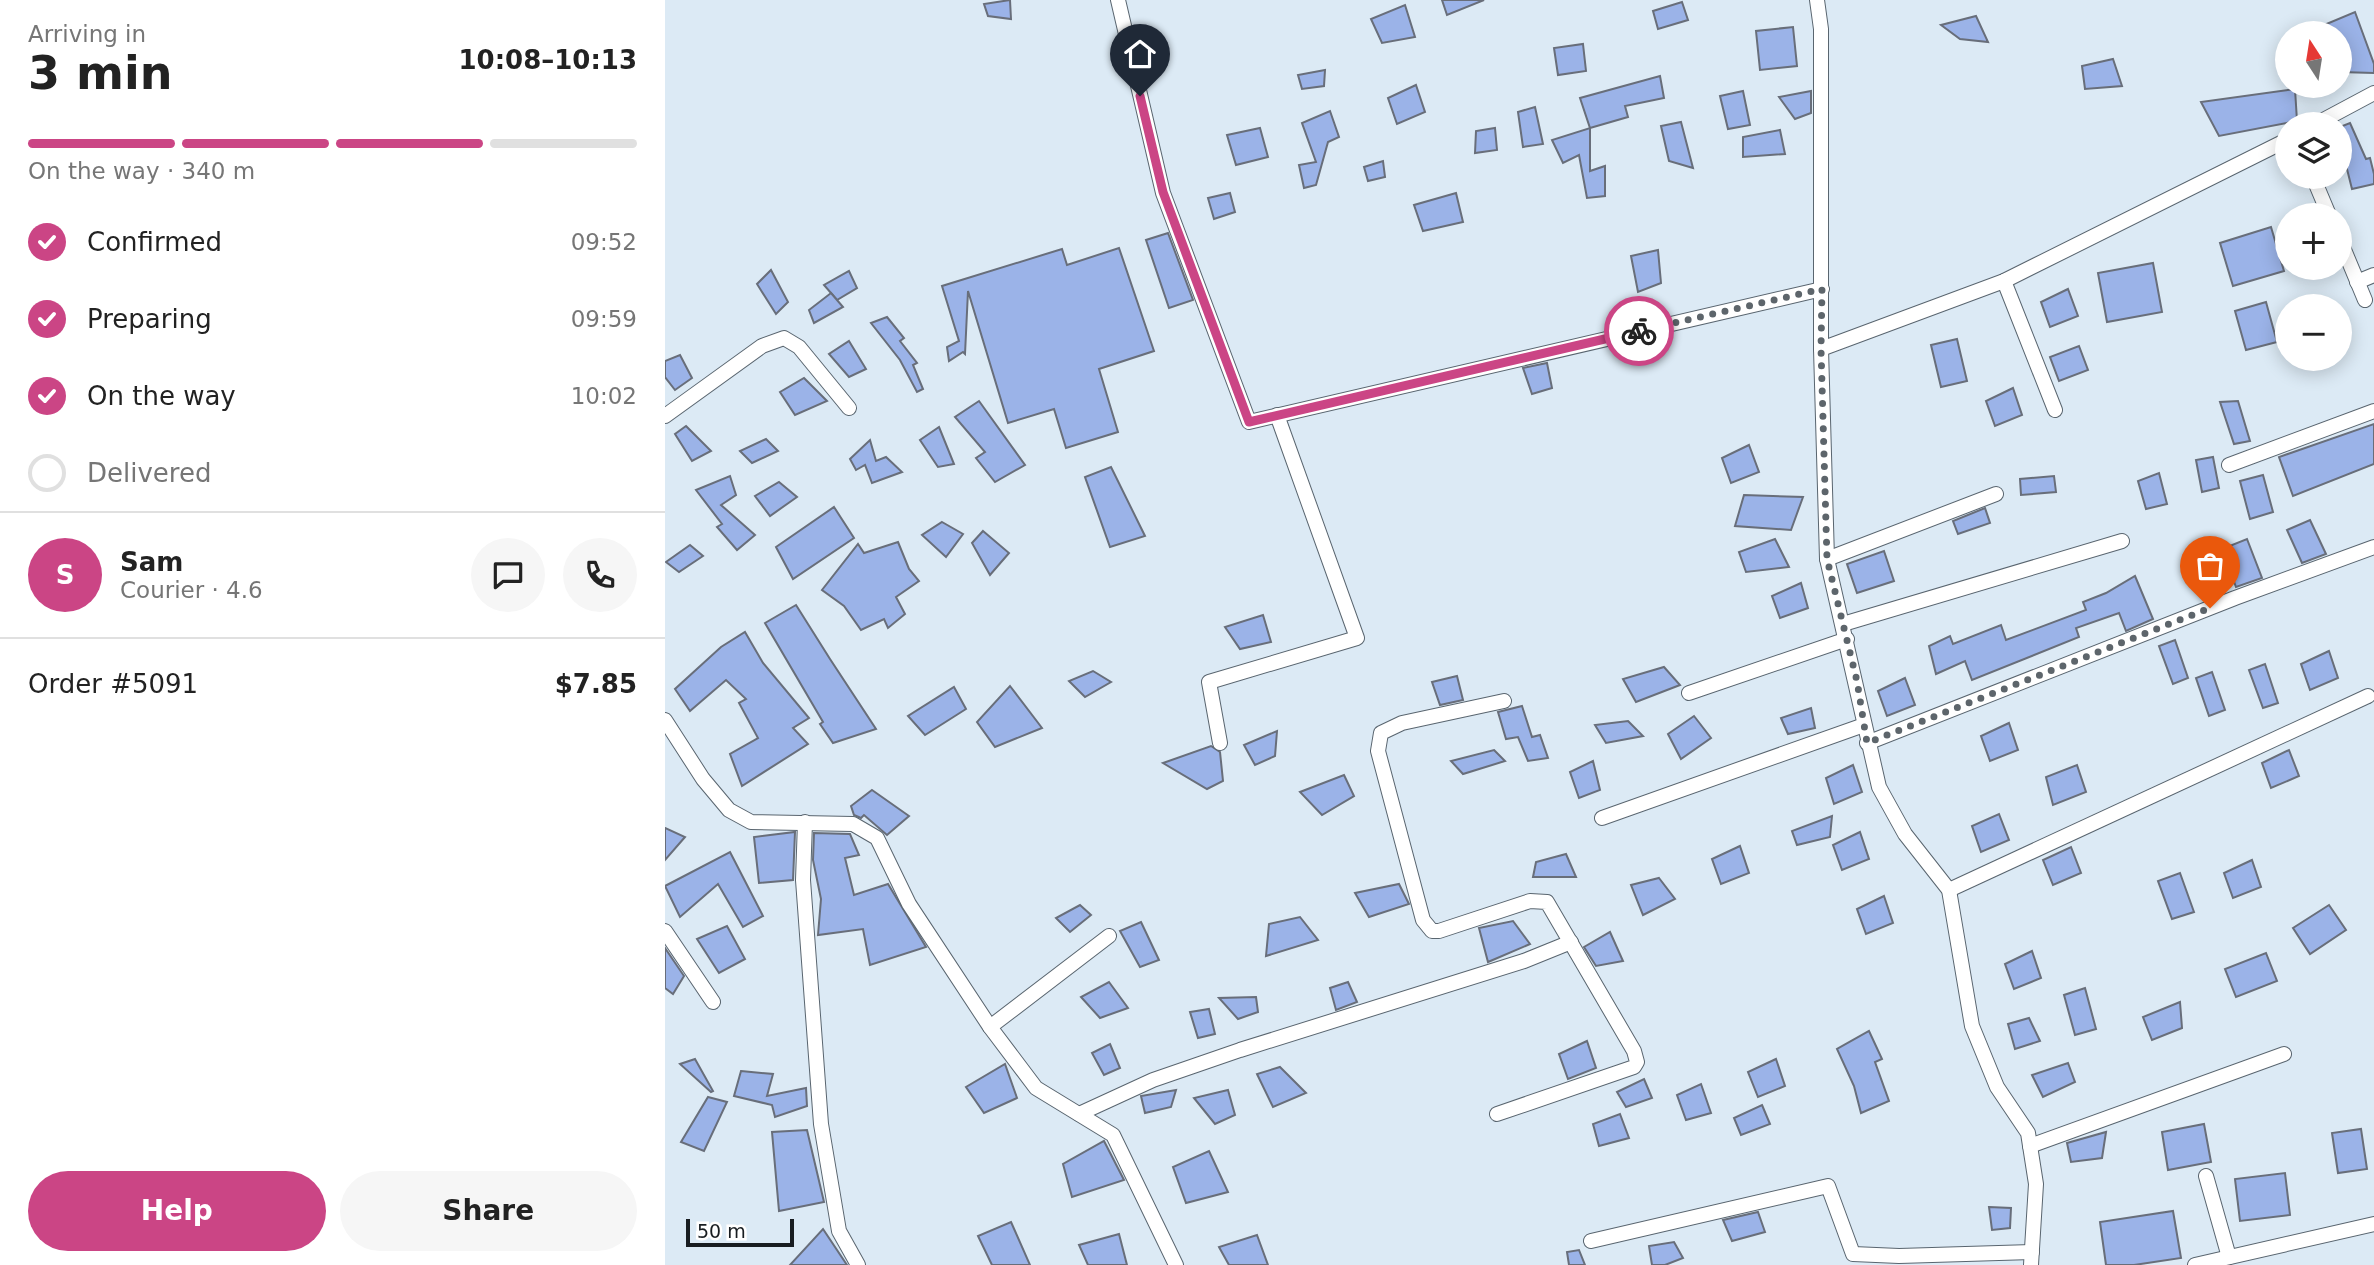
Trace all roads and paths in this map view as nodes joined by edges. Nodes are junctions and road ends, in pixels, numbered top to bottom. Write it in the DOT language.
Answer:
graph roads {
  1 [pos="1118,0"];
  2 [pos="1817,0"];
  3 [pos="2374,93"];
  4 [pos="2338,112"];
  5 [pos="2275,146"];
  6 [pos="2352,270"];
  7 [pos="2374,275"];
  8 [pos="2004,281"];
  9 [pos="2357,282"];
  10 [pos="1822,289"];
  11 [pos="2365,300"];
  12 [pos="1821,349"];
  13 [pos="849,408"];
  14 [pos="2055,410"];
  15 [pos="2374,411"];
  16 [pos="1277,415"];
  17 [pos="665,416"];
  18 [pos="2229,465"];
  19 [pos="1996,494"];
  20 [pos="2122,541"];
  21 [pos="2374,547"];
  22 [pos="1827,559"];
  23 [pos="1843,624"];
  24 [pos="1847,639"];
  25 [pos="1689,693"];
  26 [pos="2368,696"];
  27 [pos="1504,701"];
  28 [pos="665,720"];
  29 [pos="1864,725"];
  30 [pos="1220,743"];
  31 [pos="1867,743"];
  32 [pos="1602,818"];
  33 [pos="805,822"];
  34 [pos="1949,890"];
  35 [pos="665,931"];
  36 [pos="1109,936"];
  37 [pos="1571,942"];
  38 [pos="713,1002"];
  39 [pos="990,1027"];
  40 [pos="2284,1054"];
  41 [pos="1079,1114"];
  42 [pos="1497,1114"];
  43 [pos="2030,1146"];
  44 [pos="2206,1176"];
  45 [pos="2374,1224"];
  46 [pos="1591,1241"];
  47 [pos="2229,1257"];
  48 [pos="2031,1258"];
  49 [pos="858,1265"];
  50 [pos="1177,1265"];
  51 [pos="2195,1265"];
  1 -- 16 [label="street"];
  2 -- 10 [label="street"];
  3 -- 4 [label="street"];
  5 -- 8 [label="street"];
  6 -- 9 [label="street"];
  7 -- 9 [label="street"];
  8 -- 12 [label="street"];
  8 -- 14 [label="street"];
  9 -- 11 [label="street"];
  10 -- 12 [label="street"];
  10 -- 16 [label="street"];
  12 -- 22 [label="street"];
  13 -- 17 [label="street"];
  15 -- 18 [label="street"];
  16 -- 30 [label="street"];
  19 -- 22 [label="street"];
  20 -- 23 [label="street"];
  21 -- 31 [label="street"];
  22 -- 23 [label="street"];
  23 -- 24 [label="street"];
  24 -- 25 [label="street"];
  24 -- 29 [label="street"];
  26 -- 34 [label="street"];
  27 -- 37 [label="street"];
  28 -- 33 [label="street"];
  29 -- 31 [label="street"];
  29 -- 32 [label="street"];
  31 -- 34 [label="street"];
  33 -- 39 [label="street"];
  33 -- 49 [label="street"];
  34 -- 43 [label="street"];
  35 -- 38 [label="street"];
  36 -- 39 [label="street"];
  37 -- 41 [label="street"];
  37 -- 42 [label="street"];
  39 -- 41 [label="street"];
  40 -- 43 [label="street"];
  41 -- 50 [label="street"];
  43 -- 48 [label="street"];
  44 -- 47 [label="street"];
  45 -- 47 [label="street"];
  46 -- 48 [label="street"];
  47 -- 51 [label="street"];
}
